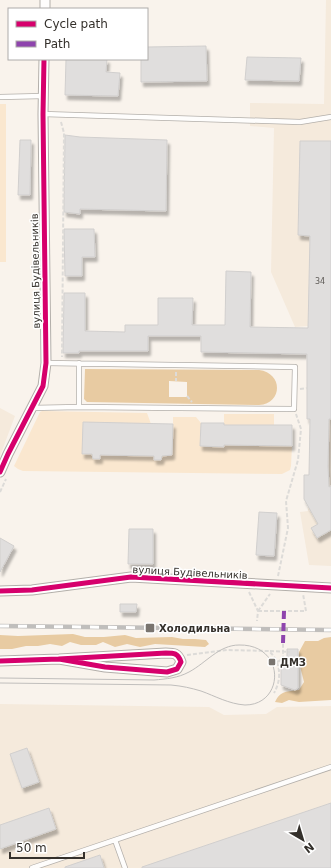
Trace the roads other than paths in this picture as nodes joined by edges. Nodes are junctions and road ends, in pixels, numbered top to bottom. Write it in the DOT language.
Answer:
graph roads {
  1 [pos="44,60"];
  2 [pos="43,96"];
  3 [pos="0,97"];
  4 [pos="43,114"];
  5 [pos="331,117"];
  6 [pos="46,363"];
  7 [pos="79,363"];
  8 [pos="79,407"];
  9 [pos="32,408"];
  10 [pos="0,472"];
  11 [pos="331,588"];
  12 [pos="0,591"];
  13 [pos="59,659"];
  14 [pos="0,660"];
  15 [pos="331,767"];
  16 [pos="115,840"];
  17 [pos="32,868"];
  18 [pos="125,868"];
  1 -- 2 [label="street, вулиця Будівельників"];
  2 -- 3 [label="lane"];
  2 -- 4 [label="street, вулиця Будівельників"];
  4 -- 5 [label="lane"];
  4 -- 6 [label="street, вулиця Будівельників"];
  6 -- 7 [label="lane"];
  6 -- 9 [label="street, вулиця Будівельників"];
  7 -- 8 [label="lane"];
  7 -- 8 [label="lane"];
  8 -- 9 [label="lane"];
  9 -- 10 [label="street, вулиця Будівельників"];
  11 -- 12 [label="street, вулиця Будівельників"];
  13 -- 13 [label="street"];
  13 -- 14 [label="street"];
  15 -- 16 [label="lane"];
  16 -- 17 [label="lane"];
  16 -- 18 [label="lane"];
}
